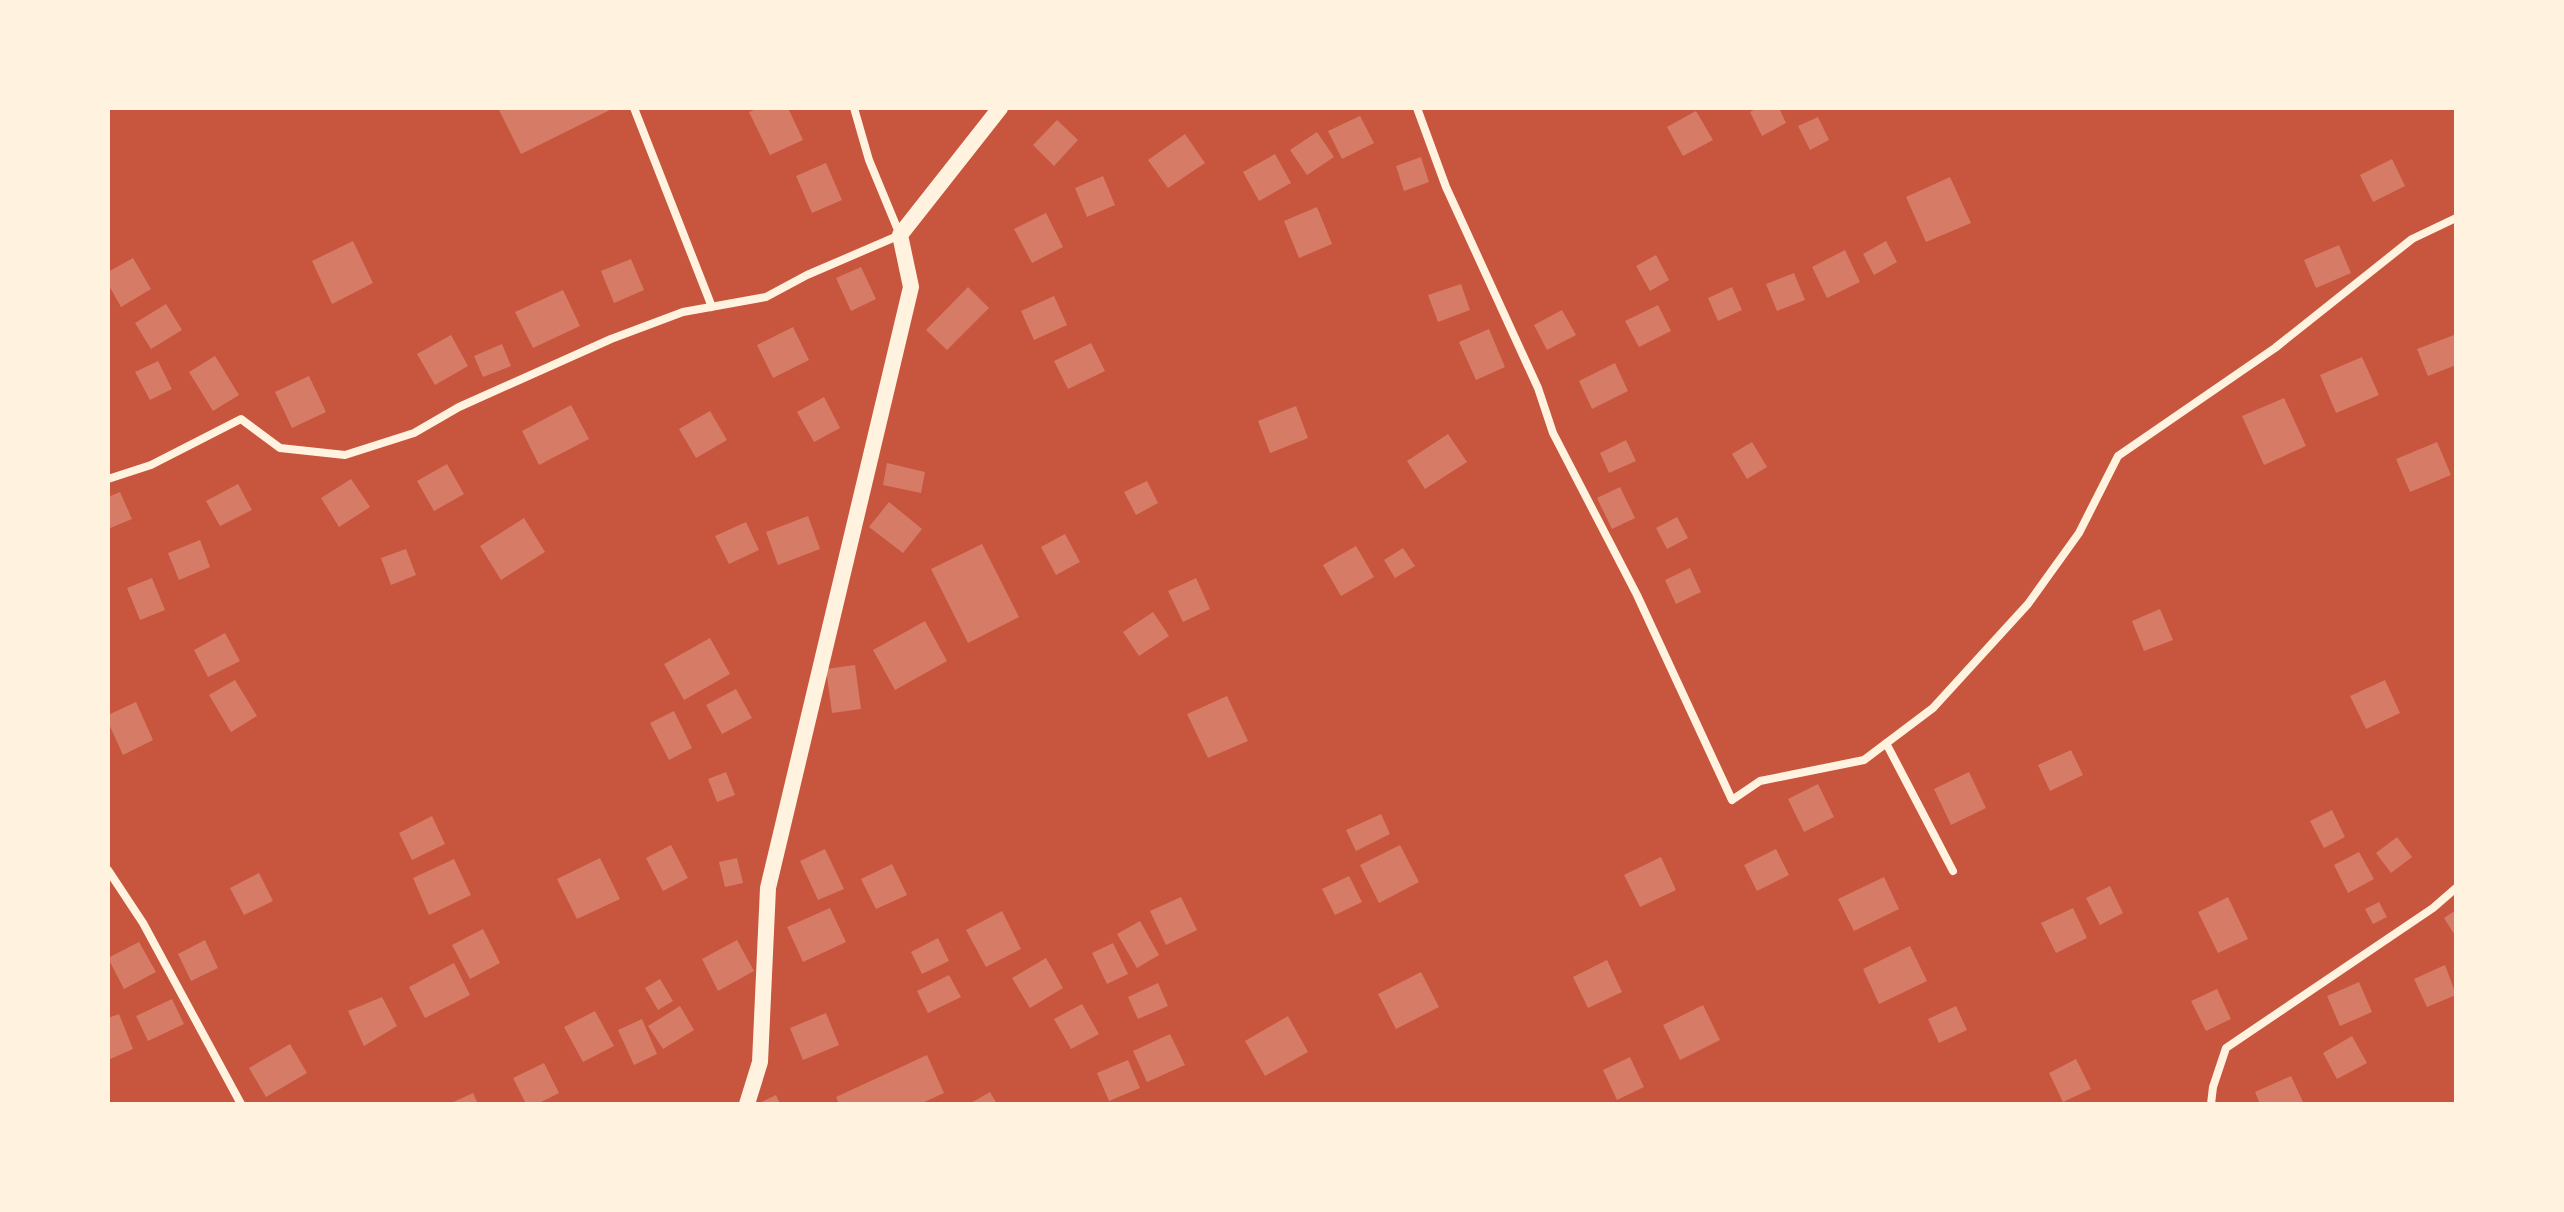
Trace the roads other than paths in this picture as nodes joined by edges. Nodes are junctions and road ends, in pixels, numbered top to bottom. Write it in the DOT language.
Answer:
graph roads {
  1 [pos="634,108"];
  2 [pos="854,108"];
  3 [pos="1000,108"];
  4 [pos="1417,108"];
  5 [pos="2456,218"];
  6 [pos="900,235"];
  7 [pos="712,307"];
  8 [pos="108,479"];
  9 [pos="1886,743"];
  10 [pos="108,870"];
  11 [pos="1953,871"];
  12 [pos="2456,888"];
  13 [pos="241,1104"];
  14 [pos="747,1104"];
  15 [pos="2211,1104"];
  1 -- 7 [label="street"];
  2 -- 6 [label="street"];
  3 -- 6 [label="main road"];
  4 -- 9 [label="street"];
  5 -- 9 [label="street"];
  6 -- 7 [label="street"];
  6 -- 14 [label="main road"];
  7 -- 8 [label="street"];
  9 -- 11 [label="street"];
  10 -- 13 [label="street"];
  12 -- 15 [label="street"];
}
